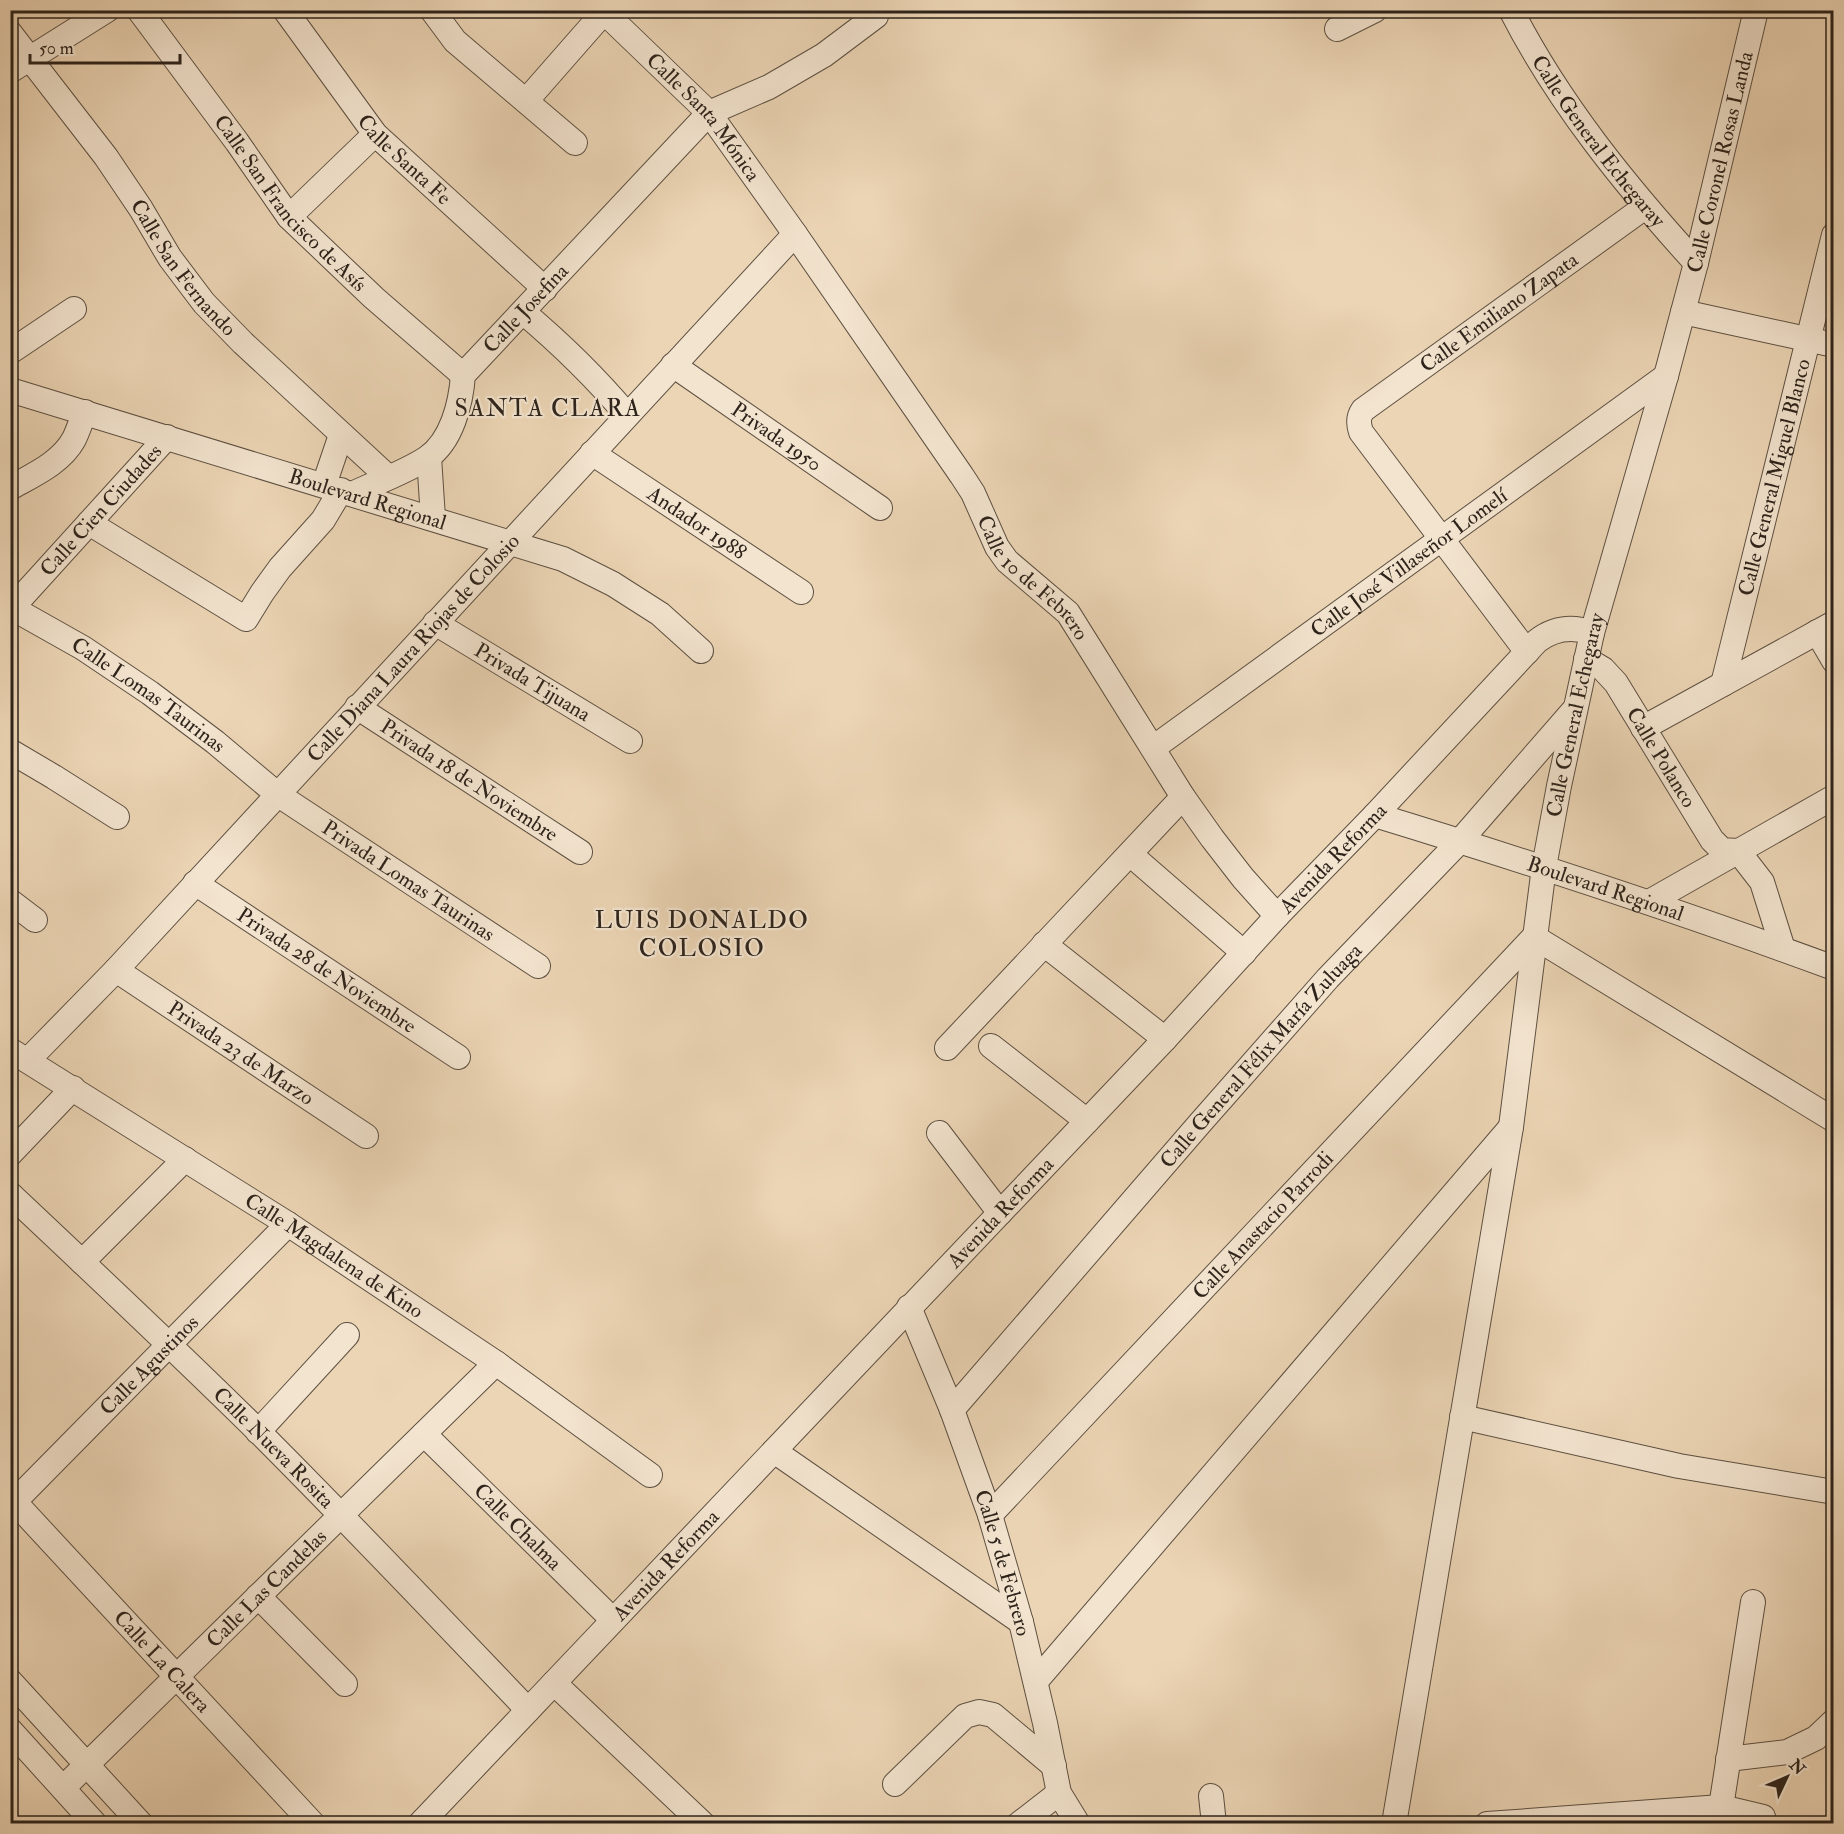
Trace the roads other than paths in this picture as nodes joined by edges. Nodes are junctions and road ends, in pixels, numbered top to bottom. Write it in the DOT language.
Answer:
graph roads {
  1 [pos="107,10"];
  2 [pos="139,10"];
  3 [pos="285,10"];
  4 [pos="432,10"];
  5 [pos="1375,10"];
  6 [pos="1511,10"];
  7 [pos="1756,10"];
  8 [pos="603,11"];
  9 [pos="876,16"];
  10 [pos="1337,29"];
  11 [pos="10,33"];
  12 [pos="20,65"];
  13 [pos="526,101"];
  14 [pos="709,113"];
  15 [pos="375,134"];
  16 [pos="575,143"];
  17 [pos="1645,207"];
  18 [pos="289,217"];
  19 [pos="795,234"];
  20 [pos="1833,235"];
  21 [pos="1696,263"];
  22 [pos="545,289"];
  23 [pos="74,309"];
  24 [pos="523,312"];
  25 [pos="1683,312"];
  26 [pos="1808,340"];
  27 [pos="1833,345"];
  28 [pos="10,352"];
  29 [pos="673,365"];
  30 [pos="463,375"];
  31 [pos="1666,375"];
  32 [pos="10,390"];
  33 [pos="85,412"];
  34 [pos="627,415"];
  35 [pos="342,435"];
  36 [pos="167,437"];
  37 [pos="592,453"];
  38 [pos="429,457"];
  39 [pos="388,477"];
  40 [pos="10,488"];
  41 [pos="339,490"];
  42 [pos="880,508"];
  43 [pos="433,518"];
  44 [pos="89,523"];
  45 [pos="1441,538"];
  46 [pos="511,542"];
  47 [pos="801,592"];
  48 [pos="11,609"];
  49 [pos="435,623"];
  50 [pos="1825,628"];
  51 [pos="1592,633"];
  52 [pos="701,651"];
  53 [pos="1527,652"];
  54 [pos="1586,659"];
  55 [pos="1833,661"];
  56 [pos="1723,684"];
  57 [pos="357,707"];
  58 [pos="1575,709"];
  59 [pos="1643,728"];
  60 [pos="630,741"];
  61 [pos="1153,748"];
  62 [pos="10,751"];
  63 [pos="277,794"];
  64 [pos="1183,797"];
  65 [pos="1833,797"];
  66 [pos="1375,815"];
  67 [pos="117,817"];
  68 [pos="1460,841"];
  69 [pos="1738,851"];
  70 [pos="580,852"];
  71 [pos="1130,854"];
  72 [pos="1544,867"];
  73 [pos="195,883"];
  74 [pos="10,901"];
  75 [pos="1649,902"];
  76 [pos="1277,916"];
  77 [pos="35,921"];
  78 [pos="1534,937"];
  79 [pos="1044,944"];
  80 [pos="1783,949"];
  81 [pos="1244,953"];
  82 [pos="538,966"];
  83 [pos="1833,968"];
  84 [pos="116,970"];
  85 [pos="1165,1039"];
  86 [pos="991,1046"];
  87 [pos="947,1048"];
  88 [pos="19,1055"];
  89 [pos="458,1057"];
  90 [pos="73,1088"];
  91 [pos="1833,1120"];
  92 [pos="1087,1121"];
  93 [pos="1511,1127"];
  94 [pos="939,1133"];
  95 [pos="366,1136"];
  96 [pos="10,1154"];
  97 [pos="185,1159"];
  98 [pos="10,1194"];
  99 [pos="1000,1213"];
  100 [pos="288,1224"];
  101 [pos="82,1262"];
  102 [pos="909,1308"];
  103 [pos="347,1335"];
  104 [pos="169,1344"];
  105 [pos="496,1363"];
  106 [pos="952,1410"];
  107 [pos="1462,1417"];
  108 [pos="258,1432"];
  109 [pos="424,1434"];
  110 [pos="774,1451"];
  111 [pos="650,1475"];
  112 [pos="1833,1492"];
  113 [pos="12,1502"];
  114 [pos="341,1515"];
  115 [pos="990,1515"];
  116 [pos="258,1596"];
  117 [pos="1753,1602"];
  118 [pos="613,1620"];
  119 [pos="1021,1622"];
  120 [pos="177,1676"];
  121 [pos="10,1681"];
  122 [pos="1036,1681"];
  123 [pos="554,1683"];
  124 [pos="345,1684"];
  125 [pos="528,1710"];
  126 [pos="1833,1721"];
  127 [pos="10,1730"];
  128 [pos="1728,1760"];
  129 [pos="87,1765"];
  130 [pos="1054,1766"];
  131 [pos="895,1784"];
  132 [pos="63,1788"];
  133 [pos="1059,1793"];
  134 [pos="1211,1796"];
  135 [pos="1721,1807"];
  136 [pos="95,1824"];
  137 [pos="141,1824"];
  138 [pos="313,1824"];
  139 [pos="420,1824"];
  140 [pos="703,1824"];
  141 [pos="1019,1824"];
  142 [pos="1078,1824"];
  143 [pos="1214,1824"];
  144 [pos="1394,1824"];
  145 [pos="1487,1824"];
  146 [pos="1765,1824"];
  1 -- 12 [label="street"];
  2 -- 18 [label="street, Calle San Francisco de Asís"];
  3 -- 15 [label="street, Calle Santa Fe"];
  4 -- 13 [label="street"];
  5 -- 10 [label="street"];
  6 -- 17 [label="street, Calle General Echegaray"];
  7 -- 21 [label="street, Calle Coronel Rosas Landa"];
  8 -- 13 [label="street"];
  8 -- 14 [label="street, Calle Santa Mónica"];
  9 -- 14 [label="street"];
  11 -- 12 [label="street, Calle San Fernando"];
  12 -- 35 [label="street, Calle San Fernando"];
  13 -- 16 [label="street"];
  14 -- 19 [label="street, Calle Santa Mónica"];
  14 -- 22 [label="street, Calle Josefina"];
  15 -- 18 [label="street"];
  15 -- 22 [label="street, Calle Santa Fe"];
  17 -- 21 [label="street, Calle General Echegaray"];
  17 -- 45 [label="street, Calle Emiliano Zapata"];
  18 -- 30 [label="street, Calle San Francisco de Asís"];
  19 -- 29 [label="street, Calle Diana Laura Riojas de Colosio"];
  19 -- 61 [label="street, Calle 10 de Febrero"];
  20 -- 26 [label="street, Calle General Miguel Blanco"];
  21 -- 25 [label="street, Calle Coronel Rosas Landa"];
  22 -- 24 [label="street, Calle Josefina"];
  23 -- 28 [label="street"];
  24 -- 30 [label="street, Calle Josefina"];
  24 -- 34 [label="street"];
  25 -- 26 [label="street"];
  25 -- 31 [label="street, Calle General Echegaray"];
  26 -- 27 [label="street"];
  26 -- 56 [label="street, Calle General Miguel Blanco"];
  29 -- 34 [label="street, Calle Diana Laura Riojas de Colosio"];
  29 -- 42 [label="street, Privada 1950"];
  30 -- 38 [label="street"];
  31 -- 45 [label="street, Calle José Villaseñor Lomelí"];
  31 -- 51 [label="street, Calle General Echegaray"];
  32 -- 33 [label="street, Boulevard Regional"];
  33 -- 36 [label="street, Boulevard Regional"];
  33 -- 40 [label="street"];
  34 -- 37 [label="street, Calle Diana Laura Riojas de Colosio"];
  35 -- 39 [label="street, Calle San Fernando"];
  35 -- 41 [label="street"];
  36 -- 41 [label="street, Boulevard Regional"];
  36 -- 44 [label="street, Calle Cien Ciudades"];
  37 -- 46 [label="street, Calle Diana Laura Riojas de Colosio"];
  37 -- 47 [label="street, Andador 1988"];
  38 -- 39 [label="street"];
  38 -- 43 [label="street"];
  39 -- 41 [label="street"];
  41 -- 43 [label="street, Boulevard Regional"];
  41 -- 44 [label="street"];
  43 -- 46 [label="street, Boulevard Regional"];
  44 -- 48 [label="street, Calle Cien Ciudades"];
  45 -- 53 [label="street"];
  45 -- 61 [label="street, Calle José Villaseñor Lomelí"];
  46 -- 49 [label="street, Calle Diana Laura Riojas de Colosio"];
  46 -- 52 [label="street, Boulevard Regional"];
  48 -- 63 [label="street, Calle Lomas Taurinas"];
  49 -- 57 [label="street, Calle Diana Laura Riojas de Colosio"];
  49 -- 60 [label="street, Privada Tijuana"];
  50 -- 55 [label="street"];
  50 -- 56 [label="street"];
  51 -- 53 [label="street, Avenida Reforma"];
  51 -- 54 [label="street, Calle General Echegaray"];
  53 -- 66 [label="street, Avenida Reforma"];
  54 -- 58 [label="street, Calle General Echegaray"];
  54 -- 59 [label="street, Calle Polanco"];
  56 -- 59 [label="street"];
  57 -- 63 [label="street, Calle Diana Laura Riojas de Colosio"];
  57 -- 70 [label="street, Privada 18 de Noviembre"];
  58 -- 68 [label="street, Calle General Félix María Zuluaga"];
  58 -- 72 [label="street, Calle General Echegaray"];
  59 -- 69 [label="street, Calle Polanco"];
  61 -- 64 [label="street, Calle 10 de Febrero"];
  62 -- 67 [label="street"];
  63 -- 73 [label="street, Calle Diana Laura Riojas de Colosio"];
  63 -- 82 [label="street, Privada Lomas Taurinas"];
  64 -- 71 [label="street"];
  64 -- 76 [label="street, Calle 10 de Febrero"];
  65 -- 69 [label="street"];
  66 -- 68 [label="street, Boulevard Regional"];
  66 -- 76 [label="street, Avenida Reforma"];
  68 -- 72 [label="street, Boulevard Regional"];
  68 -- 106 [label="street, Calle General Félix María Zuluaga"];
  69 -- 75 [label="street"];
  69 -- 80 [label="street"];
  71 -- 79 [label="street"];
  71 -- 81 [label="street"];
  72 -- 75 [label="street, Boulevard Regional"];
  72 -- 78 [label="street, Calle General Echegaray"];
  73 -- 84 [label="street, Calle Diana Laura Riojas de Colosio"];
  73 -- 89 [label="street, Privada 28 de Noviembre"];
  74 -- 77 [label="street"];
  75 -- 80 [label="street, Boulevard Regional"];
  76 -- 81 [label="street, Avenida Reforma"];
  78 -- 91 [label="street"];
  78 -- 93 [label="street, Calle General Echegaray"];
  78 -- 115 [label="street, Calle Anastacio Parrodi"];
  79 -- 85 [label="street"];
  79 -- 87 [label="street"];
  80 -- 83 [label="street, Boulevard Regional"];
  81 -- 85 [label="street, Avenida Reforma"];
  84 -- 88 [label="street, Calle Diana Laura Riojas de Colosio"];
  84 -- 95 [label="street, Privada 23 de Marzo"];
  85 -- 92 [label="street, Avenida Reforma"];
  86 -- 92 [label="street"];
  88 -- 90 [label="street, Calle Magdalena de Kino"];
  90 -- 96 [label="street"];
  90 -- 97 [label="street, Calle Magdalena de Kino"];
  92 -- 99 [label="street, Avenida Reforma"];
  93 -- 107 [label="street, Calle General Echegaray"];
  93 -- 122 [label="street"];
  94 -- 99 [label="street"];
  97 -- 100 [label="street, Calle Magdalena de Kino"];
  97 -- 101 [label="street"];
  98 -- 101 [label="street, Calle Nueva Rosita"];
  99 -- 102 [label="street, Avenida Reforma"];
  100 -- 104 [label="street, Calle Agustinos"];
  100 -- 105 [label="street, Calle Magdalena de Kino"];
  101 -- 104 [label="street, Calle Nueva Rosita"];
  102 -- 106 [label="street, Calle 5 de Febrero"];
  102 -- 110 [label="street, Avenida Reforma"];
  103 -- 108 [label="street"];
  104 -- 108 [label="street, Calle Nueva Rosita"];
  104 -- 113 [label="street, Calle Agustinos"];
  105 -- 109 [label="street, Calle Las Candelas"];
  105 -- 111 [label="street, Calle Magdalena de Kino"];
  106 -- 115 [label="street, Calle 5 de Febrero"];
  107 -- 112 [label="street"];
  107 -- 144 [label="street, Calle General Echegaray"];
  108 -- 114 [label="street, Calle Nueva Rosita"];
  109 -- 114 [label="street, Calle Las Candelas"];
  109 -- 118 [label="street, Calle Chalma"];
  110 -- 118 [label="street, Avenida Reforma"];
  110 -- 119 [label="street"];
  113 -- 120 [label="street, Calle La Calera"];
  114 -- 116 [label="street, Calle Las Candelas"];
  114 -- 125 [label="street, Calle Nueva Rosita"];
  115 -- 119 [label="street, Calle 5 de Febrero"];
  116 -- 120 [label="street, Calle Las Candelas"];
  116 -- 124 [label="street"];
  117 -- 128 [label="street"];
  118 -- 123 [label="street, Avenida Reforma"];
  119 -- 122 [label="street, Calle 5 de Febrero"];
  120 -- 129 [label="street, Calle Las Candelas"];
  120 -- 138 [label="street, Calle La Calera"];
  121 -- 129 [label="street"];
  122 -- 130 [label="street, Calle 5 de Febrero"];
  123 -- 125 [label="street, Avenida Reforma"];
  123 -- 140 [label="street"];
  125 -- 139 [label="street, Avenida Reforma"];
  126 -- 128 [label="street"];
  127 -- 132 [label="street"];
  128 -- 135 [label="street"];
  129 -- 132 [label="street, Calle Las Candelas"];
  129 -- 137 [label="street"];
  130 -- 131 [label="street"];
  130 -- 133 [label="street, Calle 5 de Febrero"];
  132 -- 136 [label="street"];
  133 -- 141 [label="street"];
  133 -- 142 [label="street, Calle 5 de Febrero"];
  134 -- 143 [label="street"];
  135 -- 145 [label="street"];
  135 -- 146 [label="street"];
}
